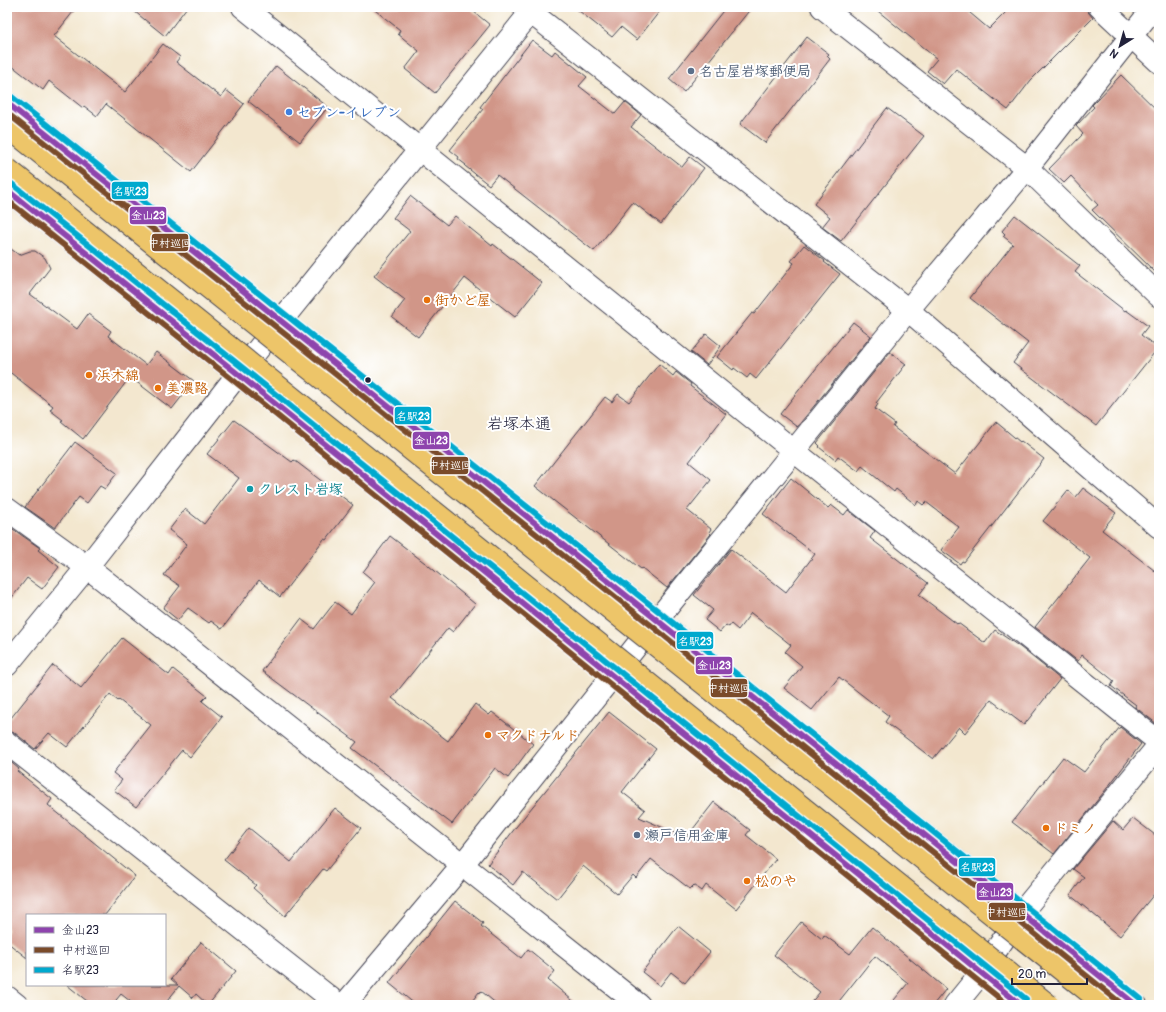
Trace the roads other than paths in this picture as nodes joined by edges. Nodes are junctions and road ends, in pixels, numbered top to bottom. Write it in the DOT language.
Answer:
graph roads {
  1 [pos="243,7"];
  2 [pos="822,7"];
  3 [pos="1100,7"];
  4 [pos="1154,7"];
  5 [pos="530,9"];
  6 [pos="1131,36"];
  7 [pos="1159,62"];
  8 [pos="7,103"];
  9 [pos="7,126"];
  10 [pos="420,150"];
  11 [pos="1027,168"];
  12 [pos="7,170"];
  13 [pos="7,190"];
  14 [pos="1159,296"];
  15 [pos="908,310"];
  16 [pos="282,321"];
  17 [pos="238,374"];
  18 [pos="794,451"];
  19 [pos="7,509"];
  20 [pos="1159,527"];
  21 [pos="87,567"];
  22 [pos="657,620"];
  23 [pos="7,665"];
  24 [pos="612,676"];
  25 [pos="7,743"];
  26 [pos="1159,743"];
  27 [pos="463,864"];
  28 [pos="1021,913"];
  29 [pos="981,973"];
  30 [pos="7,997"];
  31 [pos="17,1005"];
  32 [pos="339,1005"];
  33 [pos="344,1005"];
  34 [pos="639,1005"];
  35 [pos="955,1005"];
  36 [pos="1021,1005"];
  37 [pos="1048,1005"];
  38 [pos="1106,1005"];
  39 [pos="1136,1005"];
  1 -- 10 [label="street"];
  2 -- 11 [label="street"];
  3 -- 6 [label="street"];
  4 -- 6 [label="street"];
  5 -- 10 [label="street"];
  5 -- 15 [label="street"];
  6 -- 7 [label="street"];
  6 -- 11 [label="street"];
  8 -- 16 [label="main road"];
  9 -- 38 [label="highway, bridge"];
  10 -- 16 [label="street"];
  10 -- 18 [label="street"];
  11 -- 14 [label="street"];
  11 -- 15 [label="street"];
  12 -- 37 [label="highway, bridge"];
  13 -- 17 [label="main road"];
  15 -- 18 [label="street"];
  15 -- 20 [label="street"];
  16 -- 17 [label="street"];
  16 -- 22 [label="main road"];
  17 -- 21 [label="street"];
  17 -- 24 [label="main road"];
  18 -- 22 [label="street"];
  18 -- 26 [label="street"];
  19 -- 21 [label="street"];
  21 -- 23 [label="street"];
  21 -- 27 [label="street"];
  22 -- 24 [label="street"];
  22 -- 28 [label="main road"];
  24 -- 27 [label="street"];
  24 -- 29 [label="main road"];
  25 -- 32 [label="street"];
  26 -- 28 [label="street"];
  27 -- 33 [label="street"];
  27 -- 34 [label="street"];
  28 -- 29 [label="street"];
  28 -- 39 [label="main road"];
  29 -- 35 [label="street"];
  29 -- 36 [label="main road"];
  30 -- 31 [label="street"];
}
